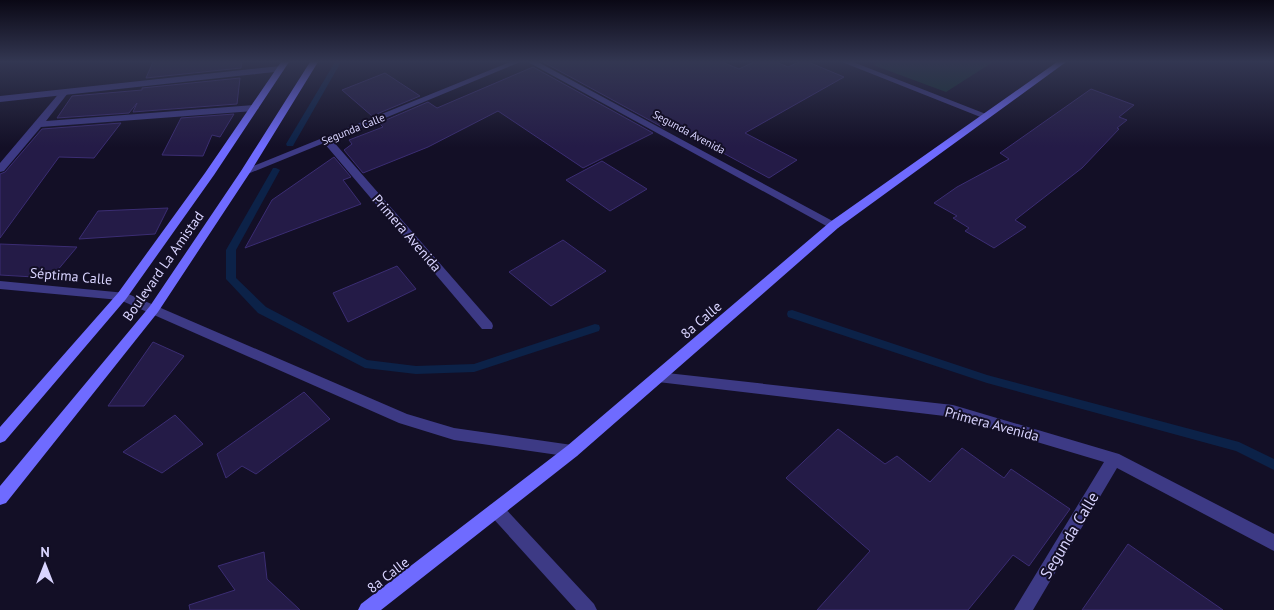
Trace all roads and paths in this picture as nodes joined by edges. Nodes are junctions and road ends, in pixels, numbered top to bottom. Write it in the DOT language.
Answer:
graph roads {
  1 [pos="84,90"];
  2 [pos="266,90"];
  3 [pos="296,90"];
  4 [pos="447,90"];
  5 [pos="585,90"];
  6 [pos="924,90"];
  7 [pos="1022,90"];
  8 [pos="64,93"];
  9 [pos="0,99"];
  10 [pos="254,108"];
  11 [pos="986,116"];
  12 [pos="37,124"];
  13 [pos="327,140"];
  14 [pos="0,169"];
  15 [pos="246,172"];
  16 [pos="834,225"];
  17 [pos="0,285"];
  18 [pos="122,296"];
  19 [pos="154,309"];
  20 [pos="487,326"];
  21 [pos="658,377"];
  22 [pos="0,437"];
  23 [pos="572,451"];
  24 [pos="1114,459"];
  25 [pos="0,498"];
  26 [pos="496,510"];
  27 [pos="1274,542"];
  28 [pos="367,610"];
  29 [pos="588,610"];
  30 [pos="1023,610"];
  1 -- 8 [label="street"];
  2 -- 10 [label="street, Boulevard La Amistad"];
  3 -- 15 [label="street, Boulevard La Amistad"];
  4 -- 13 [label="street, Segunda Calle"];
  5 -- 16 [label="street, Segunda Avenida"];
  6 -- 11 [label="street"];
  7 -- 11 [label="street, 8a Calle"];
  8 -- 9 [label="street"];
  8 -- 12 [label="street"];
  10 -- 12 [label="street"];
  10 -- 18 [label="street, Boulevard La Amistad"];
  11 -- 16 [label="street, 8a Calle"];
  12 -- 14 [label="street"];
  13 -- 15 [label="street, Segunda Calle"];
  13 -- 20 [label="street, Primera Avenida"];
  15 -- 19 [label="street, Boulevard La Amistad"];
  16 -- 21 [label="street, 8a Calle"];
  17 -- 18 [label="street, Séptima Calle"];
  18 -- 19 [label="street, Séptima Calle"];
  18 -- 22 [label="street, Boulevard La Amistad"];
  19 -- 23 [label="street, Séptima Calle"];
  19 -- 25 [label="street, Boulevard La Amistad"];
  21 -- 23 [label="street, 8a Calle"];
  21 -- 24 [label="street, Primera Avenida"];
  23 -- 26 [label="street, 8a Calle"];
  24 -- 27 [label="street, Primera Avenida"];
  24 -- 30 [label="street, Segunda Calle"];
  26 -- 28 [label="street, 8a Calle"];
  26 -- 29 [label="street"];
}
